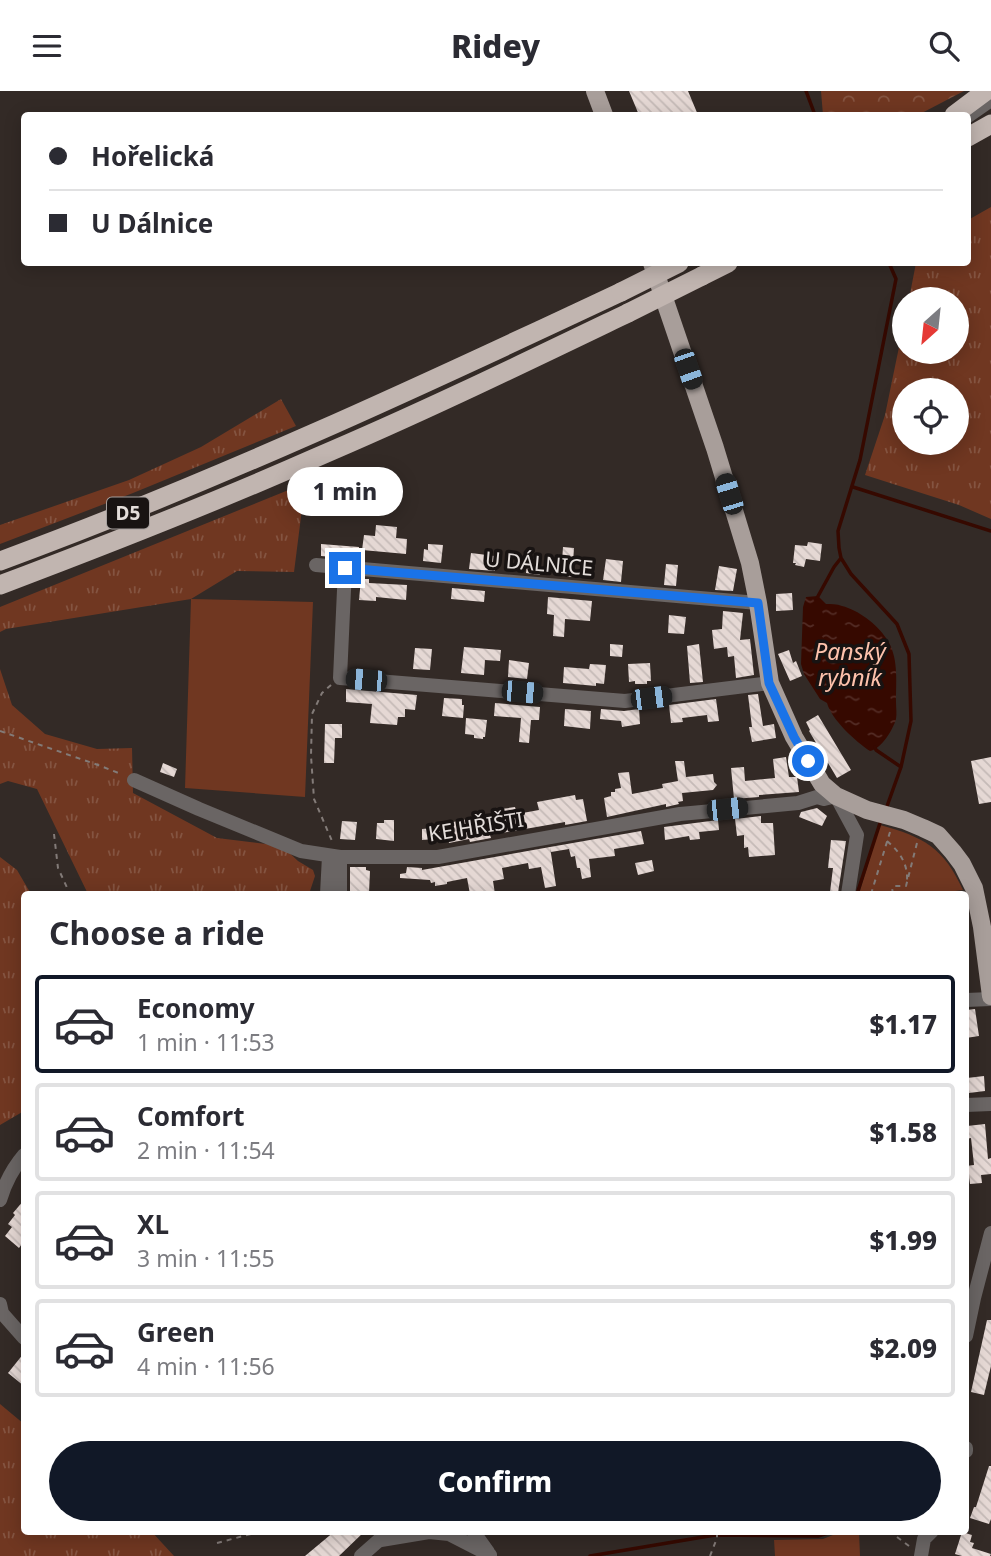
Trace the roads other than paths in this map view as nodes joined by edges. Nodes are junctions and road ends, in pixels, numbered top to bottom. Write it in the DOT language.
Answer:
graph roads {
  1 [pos="596,91"];
  2 [pos="986,91"];
  3 [pos="991,99"];
  4 [pos="603,112"];
  5 [pos="958,112"];
  6 [pos="965,112"];
  7 [pos="971,114"];
  8 [pos="991,123"];
  9 [pos="971,130"];
  10 [pos="971,135"];
  11 [pos="653,266"];
  12 [pos="673,266"];
  13 [pos="722,266"];
  14 [pos="0,561"];
  15 [pos="316,565"];
  16 [pos="345,568"];
  17 [pos="0,585"];
  18 [pos="758,603"];
  19 [pos="769,683"];
  20 [pos="134,780"];
  21 [pos="836,796"];
  22 [pos="335,857"];
  23 [pos="328,891"];
  24 [pos="340,891"];
  25 [pos="848,891"];
  26 [pos="991,997"];
  27 [pos="969,1000"];
  28 [pos="991,1104"];
  29 [pos="969,1105"];
  30 [pos="21,1159"];
  31 [pos="0,1200"];
  32 [pos="991,1233"];
  33 [pos="0,1304"];
  34 [pos="969,1322"];
  35 [pos="21,1335"];
  36 [pos="451,1535"];
  37 [pos="476,1535"];
  38 [pos="928,1535"];
  39 [pos="385,1536"];
  40 [pos="491,1555"];
  41 [pos="361,1556"];
  42 [pos="921,1556"];
  1 -- 4 [label="main road"];
  2 -- 5 [label="highway"];
  3 -- 6 [label="highway"];
  3 -- 7 [label="street"];
  8 -- 9 [label="street"];
  8 -- 10 [label="highway"];
  11 -- 18 [label="main road"];
  12 -- 14 [label="highway, D5, bridge"];
  13 -- 17 [label="highway, D5, bridge"];
  15 -- 16 [label="street, U DÁLNICE"];
  16 -- 18 [label="street, U DÁLNICE"];
  16 -- 19 [label="street"];
  18 -- 19 [label="main road"];
  19 -- 21 [label="main road"];
  20 -- 22 [label="street, KE HŘIŠTI"];
  21 -- 22 [label="street, KE HŘIŠTI"];
  21 -- 25 [label="street"];
  21 -- 26 [label="main road"];
  22 -- 23 [label="street"];
  22 -- 24 [label="street"];
  26 -- 27 [label="street"];
  28 -- 29 [label="street"];
  30 -- 31 [label="street"];
  32 -- 34 [label="street"];
  33 -- 35 [label="street"];
  36 -- 40 [label="street"];
  37 -- 40 [label="street"];
  38 -- 42 [label="street"];
  39 -- 41 [label="street"];
}
